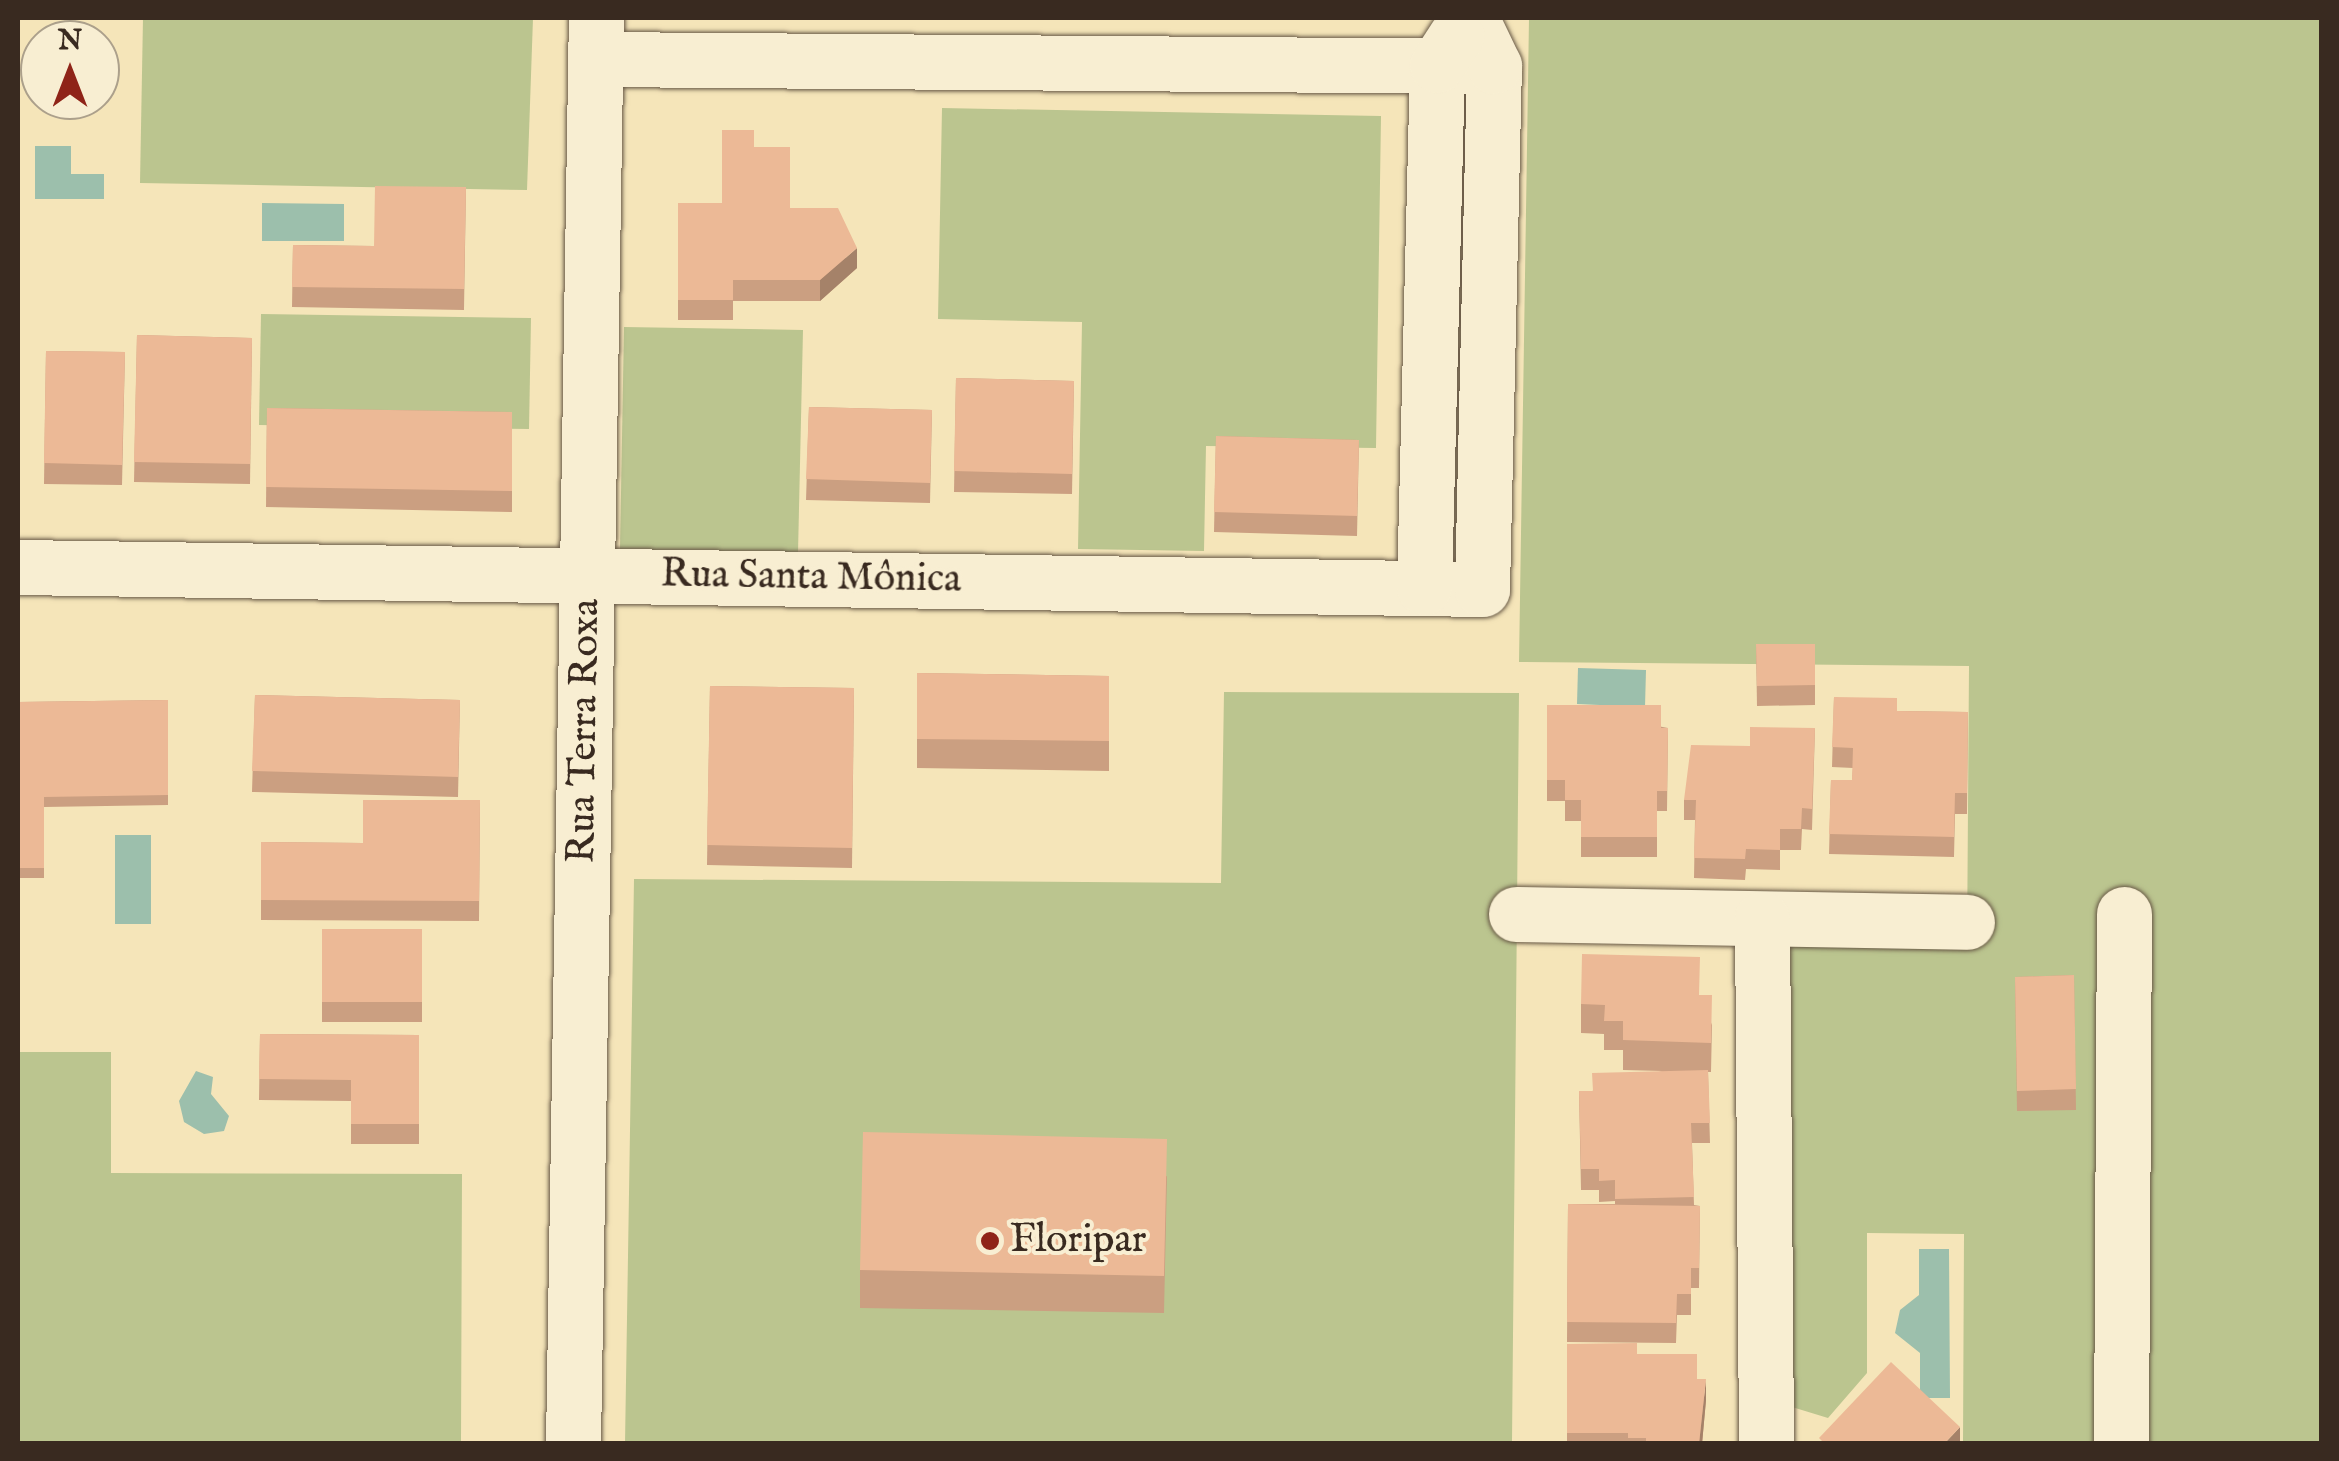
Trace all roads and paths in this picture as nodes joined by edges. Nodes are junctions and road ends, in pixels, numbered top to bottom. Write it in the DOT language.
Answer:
graph roads {
  1 [pos="1470,18"];
  2 [pos="596,38"];
  3 [pos="1437,65"];
  4 [pos="1494,66"];
  5 [pos="18,566"];
  6 [pos="588,575"];
  7 [pos="1424,587"];
  8 [pos="1516,914"];
  9 [pos="2124,914"];
  10 [pos="1762,919"];
  11 [pos="1967,922"];
  12 [pos="573,1444"];
  13 [pos="1766,1444"];
  14 [pos="2122,1444"];
  1 -- 3 [label="street"];
  1 -- 4 [label="street"];
  2 -- 3 [label="street"];
  2 -- 6 [label="street, Rua Terra Roxa"];
  3 -- 4 [label="street"];
  3 -- 7 [label="street"];
  4 -- 7 [label="street, Rua Santa Mônica"];
  5 -- 6 [label="street, Rua Santa Mônica"];
  6 -- 7 [label="street, Rua Santa Mônica"];
  6 -- 12 [label="street, Rua Terra Roxa"];
  8 -- 10 [label="street"];
  9 -- 14 [label="street"];
  10 -- 11 [label="street"];
  10 -- 13 [label="street"];
}
